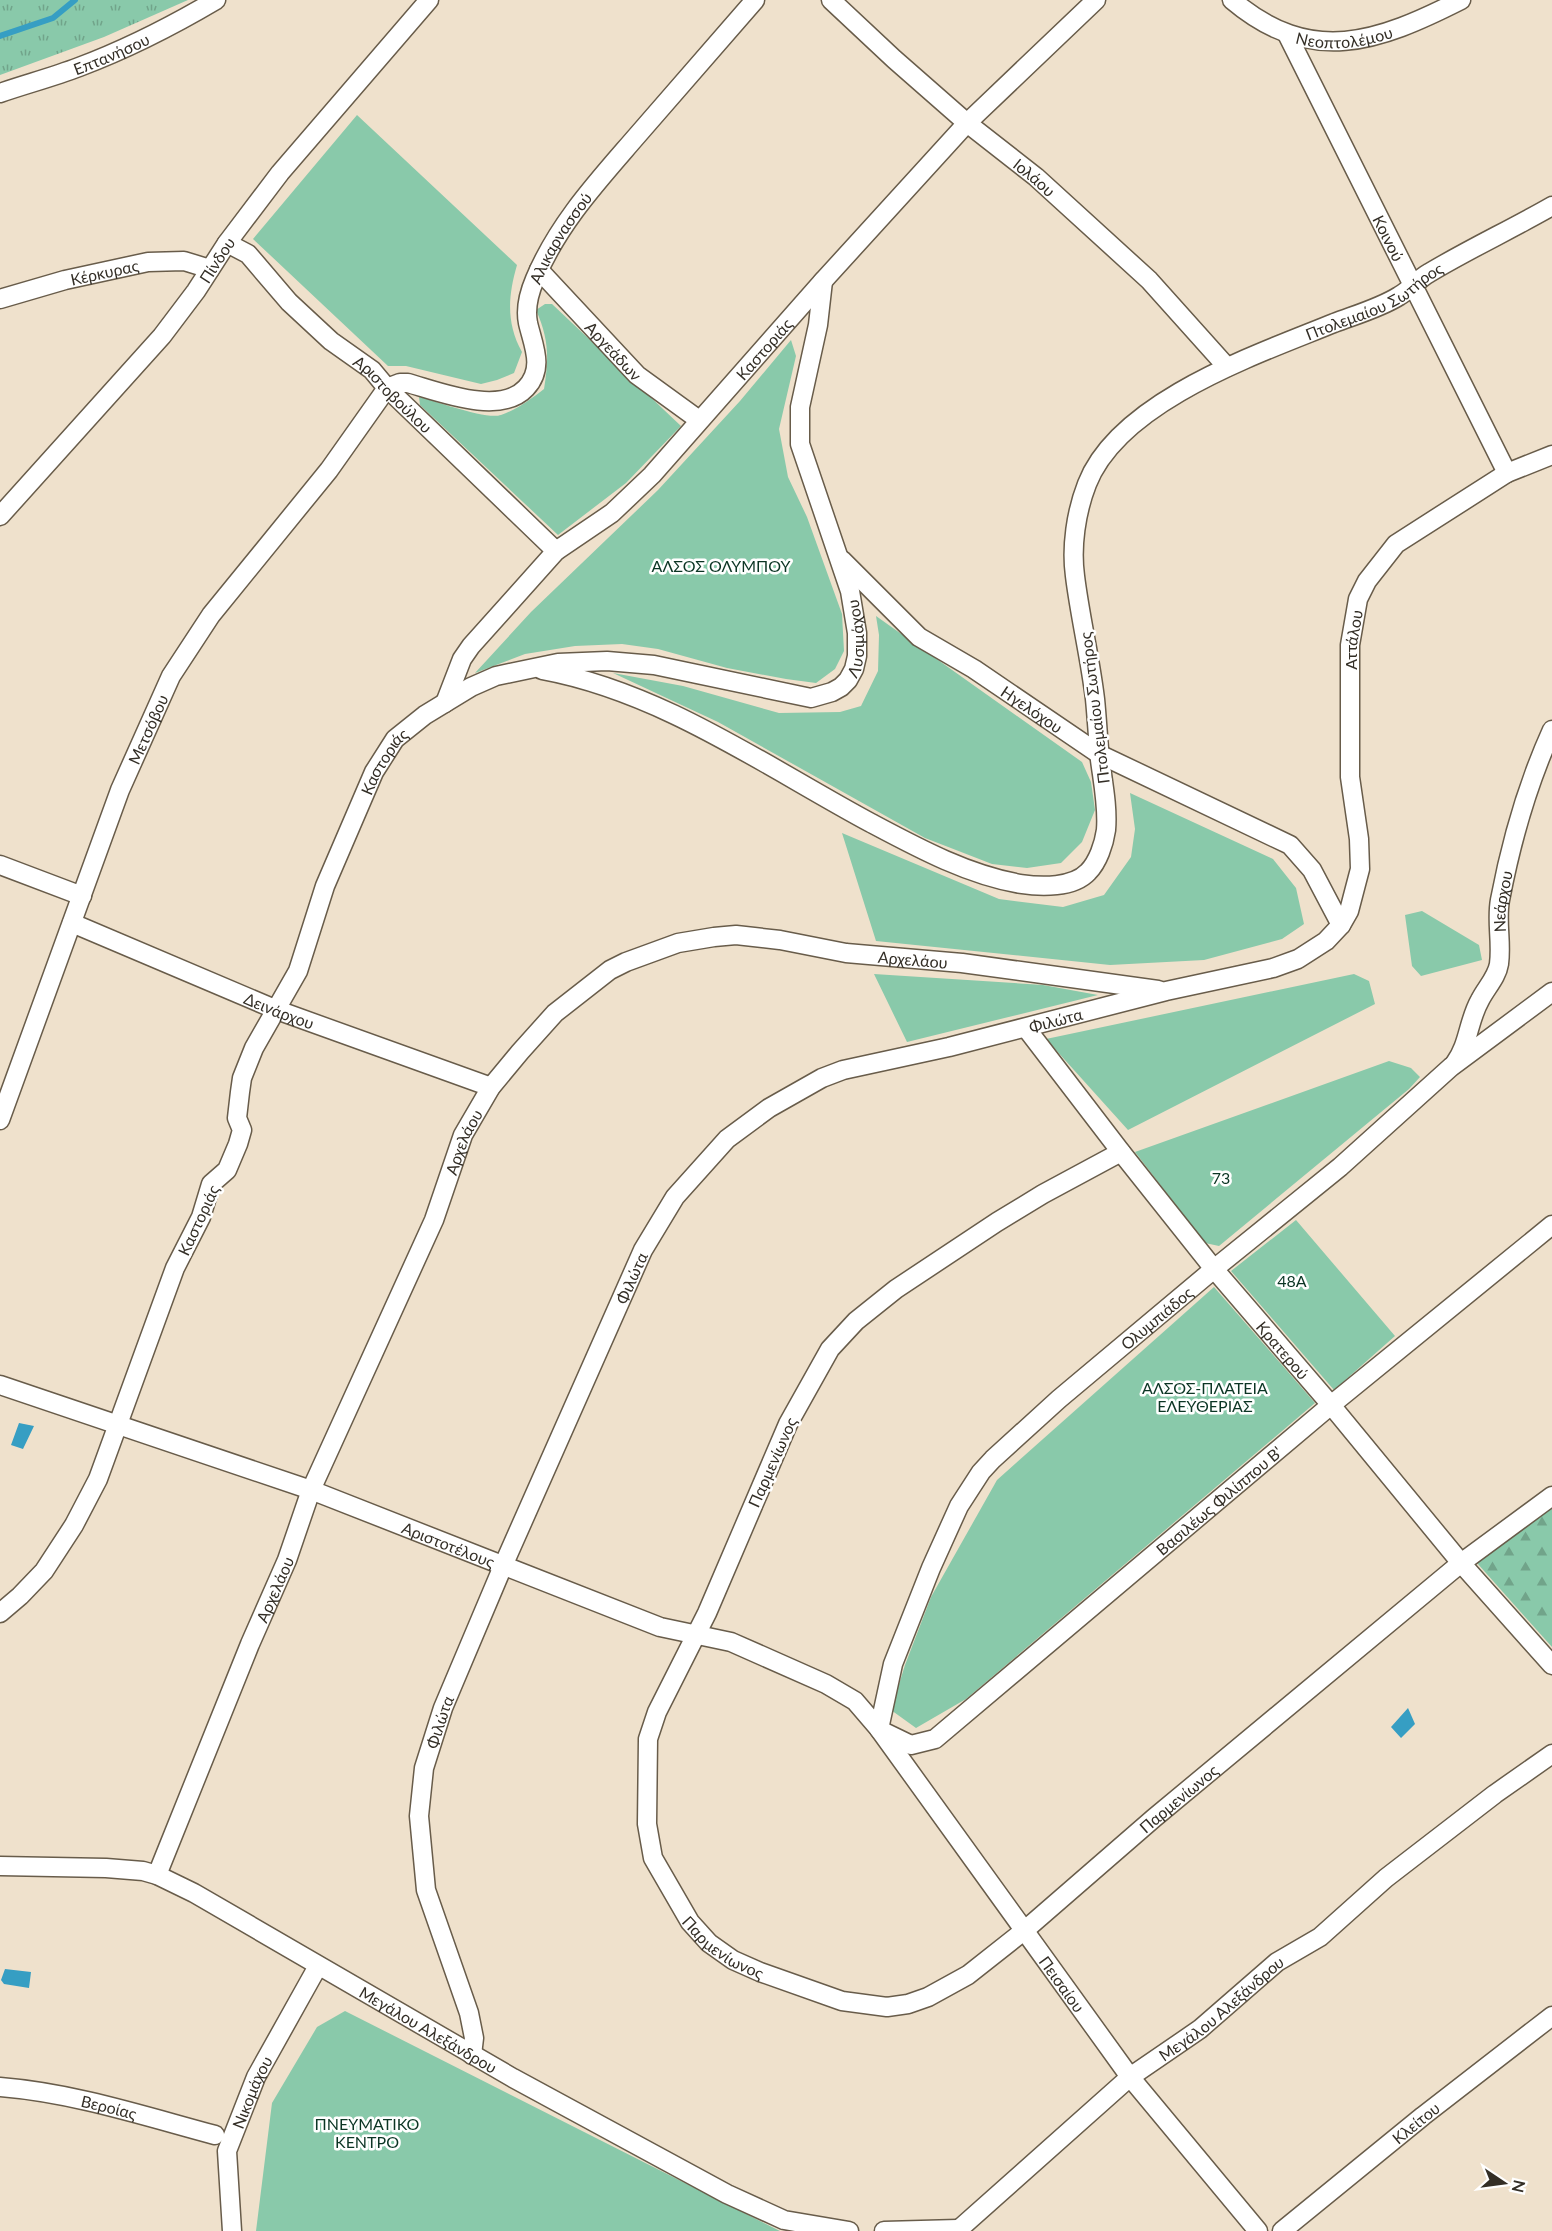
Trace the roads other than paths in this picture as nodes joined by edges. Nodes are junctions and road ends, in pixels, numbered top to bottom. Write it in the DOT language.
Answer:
graph roads {
  1 [pos="216,0"];
  2 [pos="429,0"];
  3 [pos="755,0"];
  4 [pos="831,0"];
  5 [pos="1096,0"];
  6 [pos="1232,0"];
  7 [pos="1461,0"];
  8 [pos="1287,34"];
  9 [pos="0,93"];
  10 [pos="967,123"];
  11 [pos="1552,206"];
  12 [pos="227,243"];
  13 [pos="210,269"];
  14 [pos="539,270"];
  15 [pos="822,282"];
  16 [pos="1413,285"];
  17 [pos="0,299"];
  18 [pos="1227,367"];
  19 [pos="387,388"];
  20 [pos="699,420"];
  21 [pos="1552,455"];
  22 [pos="1507,473"];
  23 [pos="0,516"];
  24 [pos="556,551"];
  25 [pos="841,559"];
  26 [pos="531,668"];
  27 [pos="445,703"];
  28 [pos="1552,730"];
  29 [pos="1099,754"];
  30 [pos="0,865"];
  31 [pos="82,896"];
  32 [pos="72,923"];
  33 [pos="1341,925"];
  34 [pos="1166,991"];
  35 [pos="1552,992"];
  36 [pos="277,1010"];
  37 [pos="1026,1028"];
  38 [pos="1451,1067"];
  39 [pos="491,1087"];
  40 [pos="0,1120"];
  41 [pos="1121,1152"];
  42 [pos="1552,1225"];
  43 [pos="1214,1269"];
  44 [pos="0,1385"];
  45 [pos="1331,1405"];
  46 [pos="119,1425"];
  47 [pos="311,1490"];
  48 [pos="1552,1496"];
  49 [pos="1461,1563"];
  50 [pos="503,1566"];
  51 [pos="0,1613"];
  52 [pos="696,1634"];
  53 [pos="1552,1665"];
  54 [pos="879,1729"];
  55 [pos="1552,1754"];
  56 [pos="0,1866"];
  57 [pos="157,1875"];
  58 [pos="1025,1930"];
  59 [pos="318,1966"];
  60 [pos="1552,2016"];
  61 [pos="472,2055"];
  62 [pos="1130,2077"];
  63 [pos="0,2087"];
  64 [pos="215,2135"];
  65 [pos="958,2230"];
  66 [pos="232,2231"];
  67 [pos="849,2231"];
  68 [pos="884,2231"];
  69 [pos="1258,2231"];
  70 [pos="1282,2231"];
  1 -- 9 [label="street, Επτανήσου"];
  2 -- 12 [label="street, Πίνδου"];
  3 -- 14 [label="street, Αλικαρνασσού"];
  4 -- 10 [label="street, Ιολάου"];
  5 -- 10 [label="street, Καστοριάς"];
  6 -- 8 [label="street, Νεοπτολέμου"];
  7 -- 8 [label="street, Νεοπτολέμου"];
  8 -- 16 [label="street, Κοινού"];
  10 -- 15 [label="street, Καστοριάς"];
  10 -- 18 [label="street, Ιολάου"];
  11 -- 16 [label="street, Πτολεμαίου Σωτήρος"];
  12 -- 13 [label="street, Πίνδου"];
  12 -- 19 [label="street, Αριστοβούλου"];
  13 -- 17 [label="street, Κέρκυρας"];
  13 -- 23 [label="street, Πίνδου"];
  14 -- 19 [label="street, Αλικαρνασσού"];
  14 -- 20 [label="street, Αργεάδων"];
  15 -- 20 [label="street, Καστοριάς"];
  15 -- 25 [label="street, Λυσιμάχου"];
  16 -- 18 [label="street, Πτολεμαίου Σωτήρος"];
  16 -- 22 [label="street, Κοινού"];
  18 -- 29 [label="street, Πτολεμαίου Σωτήρος"];
  19 -- 24 [label="street, Αριστοβούλου"];
  19 -- 31 [label="street, Μετσόβου"];
  20 -- 24 [label="street, Καστοριάς"];
  21 -- 22 [label="street, Αττάλου"];
  22 -- 33 [label="street, Αττάλου"];
  24 -- 27 [label="street, Καστοριάς"];
  25 -- 26 [label="street, Λυσιμάχου"];
  25 -- 29 [label="street, Ηγελόχου"];
  26 -- 27 [label="street, Καστοριάς"];
  26 -- 29 [label="street, Πτολεμαίου Σωτήρος"];
  27 -- 36 [label="street, Καστοριάς"];
  28 -- 38 [label="street, Νεάρχου"];
  29 -- 33 [label="street, Ηγελόχου"];
  30 -- 31 [label="street"];
  31 -- 32 [label="street, Μετσόβου"];
  32 -- 36 [label="street, Δεινάρχου"];
  32 -- 40 [label="street, Μετσόβου"];
  33 -- 34 [label="street, Φιλώτα"];
  34 -- 37 [label="street, Φιλώτα"];
  34 -- 39 [label="street, Αρχελάου"];
  35 -- 38 [label="street, Ολυμπιάδος"];
  36 -- 39 [label="street, Δεινάρχου"];
  36 -- 46 [label="street, Καστοριάς"];
  37 -- 41 [label="street, Κρατερού"];
  37 -- 50 [label="street, Φιλώτα"];
  38 -- 43 [label="street, Ολυμπιάδος"];
  39 -- 47 [label="street, Αρχελάου"];
  41 -- 43 [label="street, Κρατερού"];
  41 -- 52 [label="street, Παρμενίωνος"];
  42 -- 45 [label="street, Βασιλέως Φιλίππου Β'"];
  43 -- 45 [label="street, Κρατερού"];
  43 -- 54 [label="street, Ολυμπιάδος"];
  44 -- 46 [label="street, Αριστοτέλους"];
  45 -- 49 [label="street, Κρατερού"];
  45 -- 54 [label="street, Βασιλέως Φιλίππου Β'"];
  46 -- 47 [label="street, Αριστοτέλους"];
  46 -- 51 [label="street, Καστοριάς"];
  47 -- 50 [label="street, Αριστοτέλους"];
  47 -- 57 [label="street, Αρχελάου"];
  48 -- 49 [label="street, Παρμενίωνος"];
  49 -- 53 [label="street, Κρατερού"];
  49 -- 58 [label="street, Παρμενίωνος"];
  50 -- 52 [label="street, Αριστοτέλους"];
  50 -- 61 [label="street, Φιλώτα"];
  52 -- 54 [label="street, Αριστοτέλους"];
  52 -- 58 [label="street, Παρμενίωνος"];
  54 -- 58 [label="street, Πεισαίου"];
  55 -- 62 [label="street, Μεγάλου Αλεξάνδρου"];
  56 -- 57 [label="street, Μεγάλου Αλεξάνδρου"];
  57 -- 59 [label="street, Μεγάλου Αλεξάνδρου"];
  58 -- 62 [label="street, Πεισαίου"];
  59 -- 61 [label="street, Μεγάλου Αλεξάνδρου"];
  59 -- 66 [label="street, Νικομάχου"];
  60 -- 70 [label="street, Κλείτου"];
  61 -- 67 [label="street, Μεγάλου Αλεξάνδρου"];
  62 -- 65 [label="street, Μεγάλου Αλεξάνδρου"];
  62 -- 69 [label="street, Πεισαίου"];
  63 -- 64 [label="street, Βεροίας"];
  65 -- 68 [label="street, Μεγάλου Αλεξάνδρου"];
}
